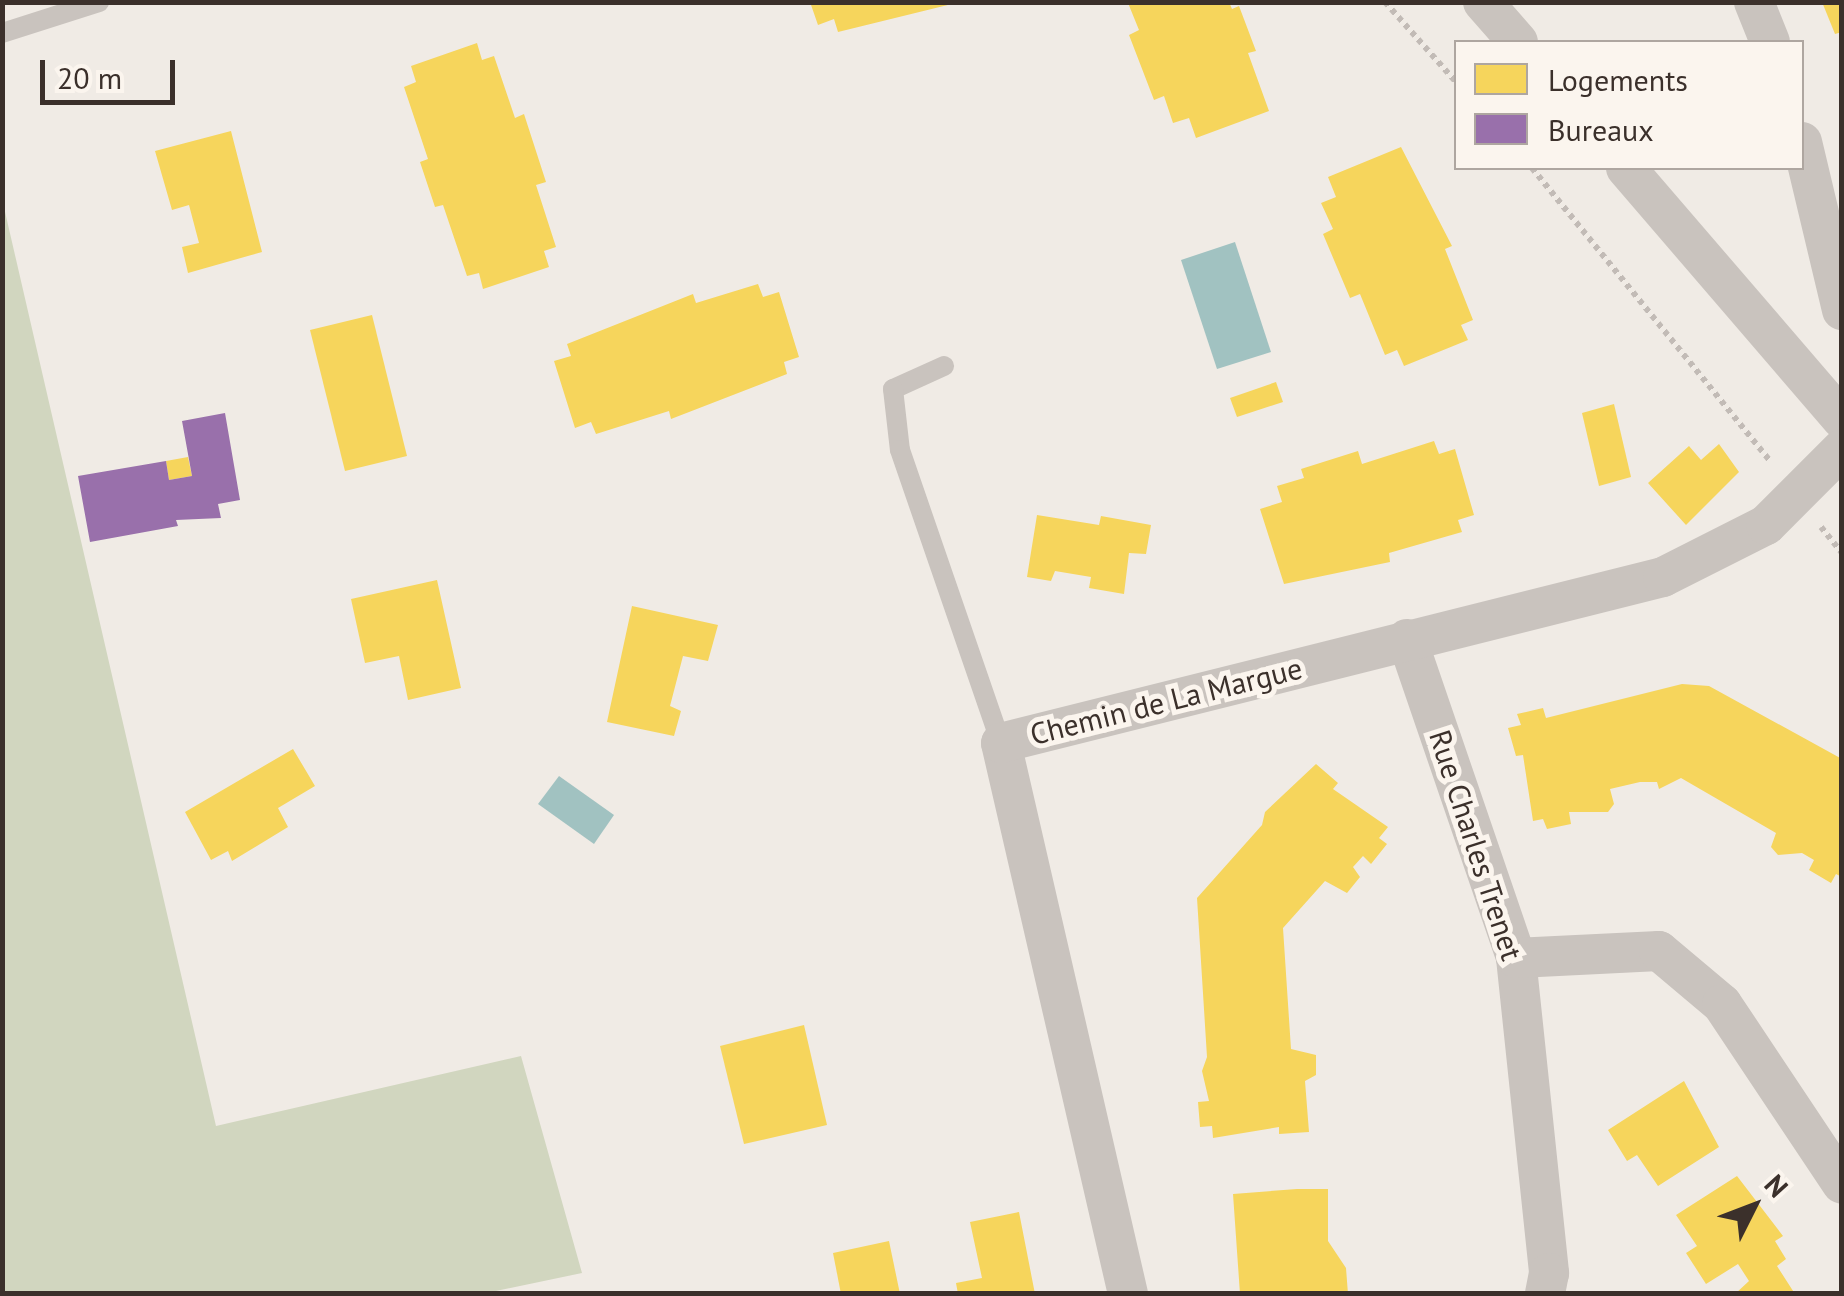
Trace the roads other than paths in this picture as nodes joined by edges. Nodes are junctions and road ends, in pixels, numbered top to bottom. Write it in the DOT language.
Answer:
graph roads {
  1 [pos="99,2"];
  2 [pos="1483,2"];
  3 [pos="1754,2"];
  4 [pos="2,33"];
  5 [pos="1516,40"];
  6 [pos="1769,40"];
  7 [pos="1804,150"];
  8 [pos="1628,170"];
  9 [pos="1842,310"];
  10 [pos="944,366"];
  11 [pos="1837,401"];
  12 [pos="1842,449"];
  13 [pos="1407,639"];
  14 [pos="1001,743"];
  15 [pos="1516,958"];
  16 [pos="1842,1184"];
  17 [pos="1128,1294"];
  18 [pos="1545,1294"];
  1 -- 4 [label="lane"];
  2 -- 5 [label="street"];
  3 -- 6 [label="street"];
  7 -- 9 [label="street"];
  8 -- 11 [label="street"];
  10 -- 14 [label="lane"];
  12 -- 13 [label="street, Chemin de La Margue"];
  13 -- 14 [label="street, Chemin de La Margue"];
  13 -- 15 [label="street, Rue Charles Trenet"];
  14 -- 17 [label="street, Chemin de La Margue"];
  15 -- 16 [label="street"];
  15 -- 18 [label="street, Rue Charles Trenet"];
}
